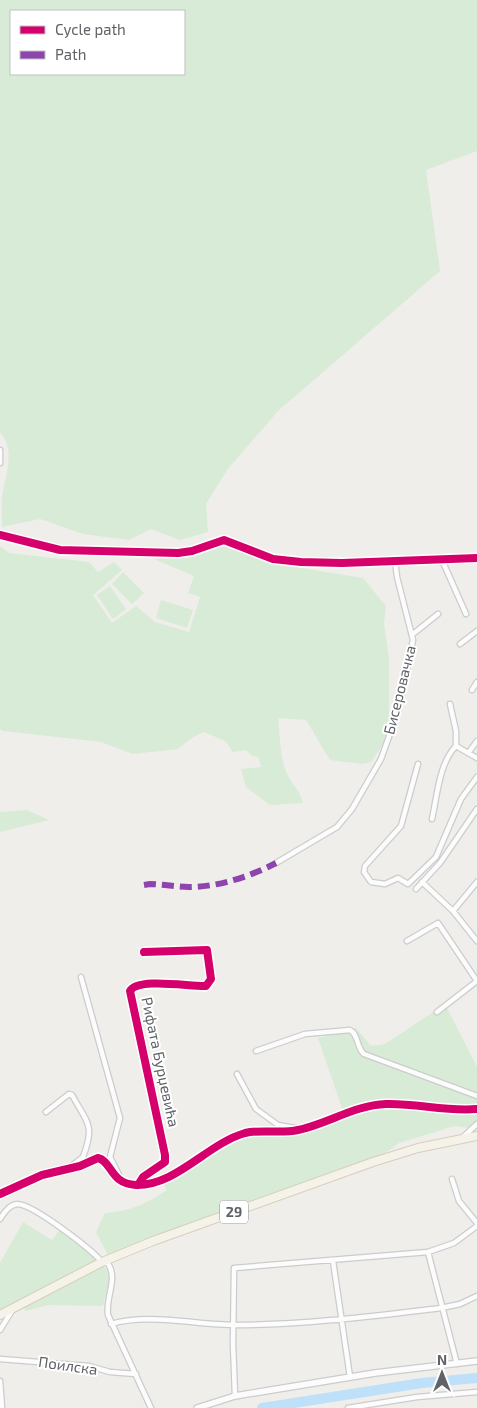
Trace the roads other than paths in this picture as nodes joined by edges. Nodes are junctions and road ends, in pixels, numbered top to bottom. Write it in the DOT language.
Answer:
graph roads {
  1 [pos="0,450"];
  2 [pos="0,462"];
  3 [pos="0,535"];
  4 [pos="477,558"];
  5 [pos="395,560"];
  6 [pos="442,560"];
  7 [pos="438,614"];
  8 [pos="466,614"];
  9 [pos="477,631"];
  10 [pos="413,634"];
  11 [pos="460,644"];
  12 [pos="477,682"];
  13 [pos="472,690"];
  14 [pos="450,704"];
  15 [pos="477,741"];
  16 [pos="456,746"];
  17 [pos="469,752"];
  18 [pos="477,758"];
  19 [pos="418,764"];
  20 [pos="477,777"];
  21 [pos="477,809"];
  22 [pos="432,819"];
  23 [pos="276,863"];
  24 [pos="422,882"];
  25 [pos="477,882"];
  26 [pos="416,890"];
  27 [pos="452,911"];
  28 [pos="477,940"];
  29 [pos="408,941"];
  30 [pos="144,952"];
  31 [pos="81,977"];
  32 [pos="477,981"];
  33 [pos="436,1012"];
  34 [pos="256,1051"];
  35 [pos="237,1074"];
  36 [pos="477,1096"];
  37 [pos="477,1109"];
  38 [pos="46,1112"];
  39 [pos="477,1124"];
  40 [pos="301,1130"];
  41 [pos="477,1136"];
  42 [pos="462,1139"];
  43 [pos="68,1169"];
  44 [pos="452,1179"];
  45 [pos="122,1181"];
  46 [pos="138,1185"];
  47 [pos="0,1194"];
  48 [pos="0,1219"];
  49 [pos="477,1224"];
  50 [pos="428,1252"];
  51 [pos="104,1261"];
  52 [pos="333,1261"];
  53 [pos="477,1296"];
  54 [pos="14,1308"];
  55 [pos="441,1308"];
  56 [pos="0,1315"];
  57 [pos="341,1318"];
  58 [pos="111,1324"];
  59 [pos="234,1325"];
  60 [pos="0,1330"];
  61 [pos="0,1359"];
  62 [pos="477,1361"];
  63 [pos="457,1364"];
  64 [pos="136,1374"];
  65 [pos="350,1377"];
  66 [pos="0,1381"];
  67 [pos="477,1392"];
  68 [pos="235,1396"];
  69 [pos="364,1407"];
  70 [pos="2,1408"];
  71 [pos="152,1408"];
  72 [pos="197,1408"];
  73 [pos="348,1408"];
  1 -- 2 [label="street"];
  3 -- 5 [label="street"];
  4 -- 6 [label="street"];
  5 -- 6 [label="street"];
  5 -- 10 [label="street, Бисеровачка"];
  6 -- 8 [label="street"];
  7 -- 10 [label="street"];
  9 -- 11 [label="street"];
  10 -- 23 [label="street, Бисеровачка"];
  12 -- 13 [label="street"];
  14 -- 16 [label="street"];
  15 -- 17 [label="street"];
  16 -- 17 [label="street"];
  16 -- 22 [label="street"];
  17 -- 18 [label="street"];
  19 -- 20 [label="street"];
  21 -- 24 [label="street"];
  24 -- 26 [label="street"];
  24 -- 27 [label="street"];
  25 -- 27 [label="street"];
  27 -- 28 [label="street"];
  29 -- 32 [label="street"];
  30 -- 46 [label="street, Рифата Бурџевића"];
  31 -- 45 [label="street"];
  32 -- 33 [label="street"];
  34 -- 36 [label="street"];
  35 -- 40 [label="street"];
  37 -- 40 [label="street"];
  38 -- 43 [label="street"];
  39 -- 42 [label="street"];
  40 -- 46 [label="street"];
  41 -- 42 [label="main road, 29"];
  42 -- 51 [label="main road, 29"];
  43 -- 45 [label="street"];
  43 -- 47 [label="street"];
  44 -- 49 [label="street"];
  45 -- 46 [label="street"];
  48 -- 51 [label="street"];
  49 -- 50 [label="street"];
  50 -- 52 [label="street"];
  50 -- 55 [label="street"];
  51 -- 54 [label="main road, 29"];
  51 -- 58 [label="street"];
  52 -- 57 [label="street"];
  52 -- 59 [label="street"];
  53 -- 55 [label="street"];
  54 -- 56 [label="main road, 29"];
  54 -- 60 [label="street"];
  55 -- 57 [label="street"];
  55 -- 63 [label="street"];
  57 -- 59 [label="street"];
  57 -- 65 [label="street"];
  58 -- 59 [label="street"];
  58 -- 64 [label="street"];
  59 -- 68 [label="street"];
  61 -- 64 [label="street, Поилска"];
  62 -- 63 [label="street"];
  63 -- 65 [label="street"];
  64 -- 71 [label="street"];
  65 -- 68 [label="street"];
  66 -- 70 [label="street"];
  67 -- 69 [label="street"];
  68 -- 72 [label="street"];
  69 -- 73 [label="street"];
}
